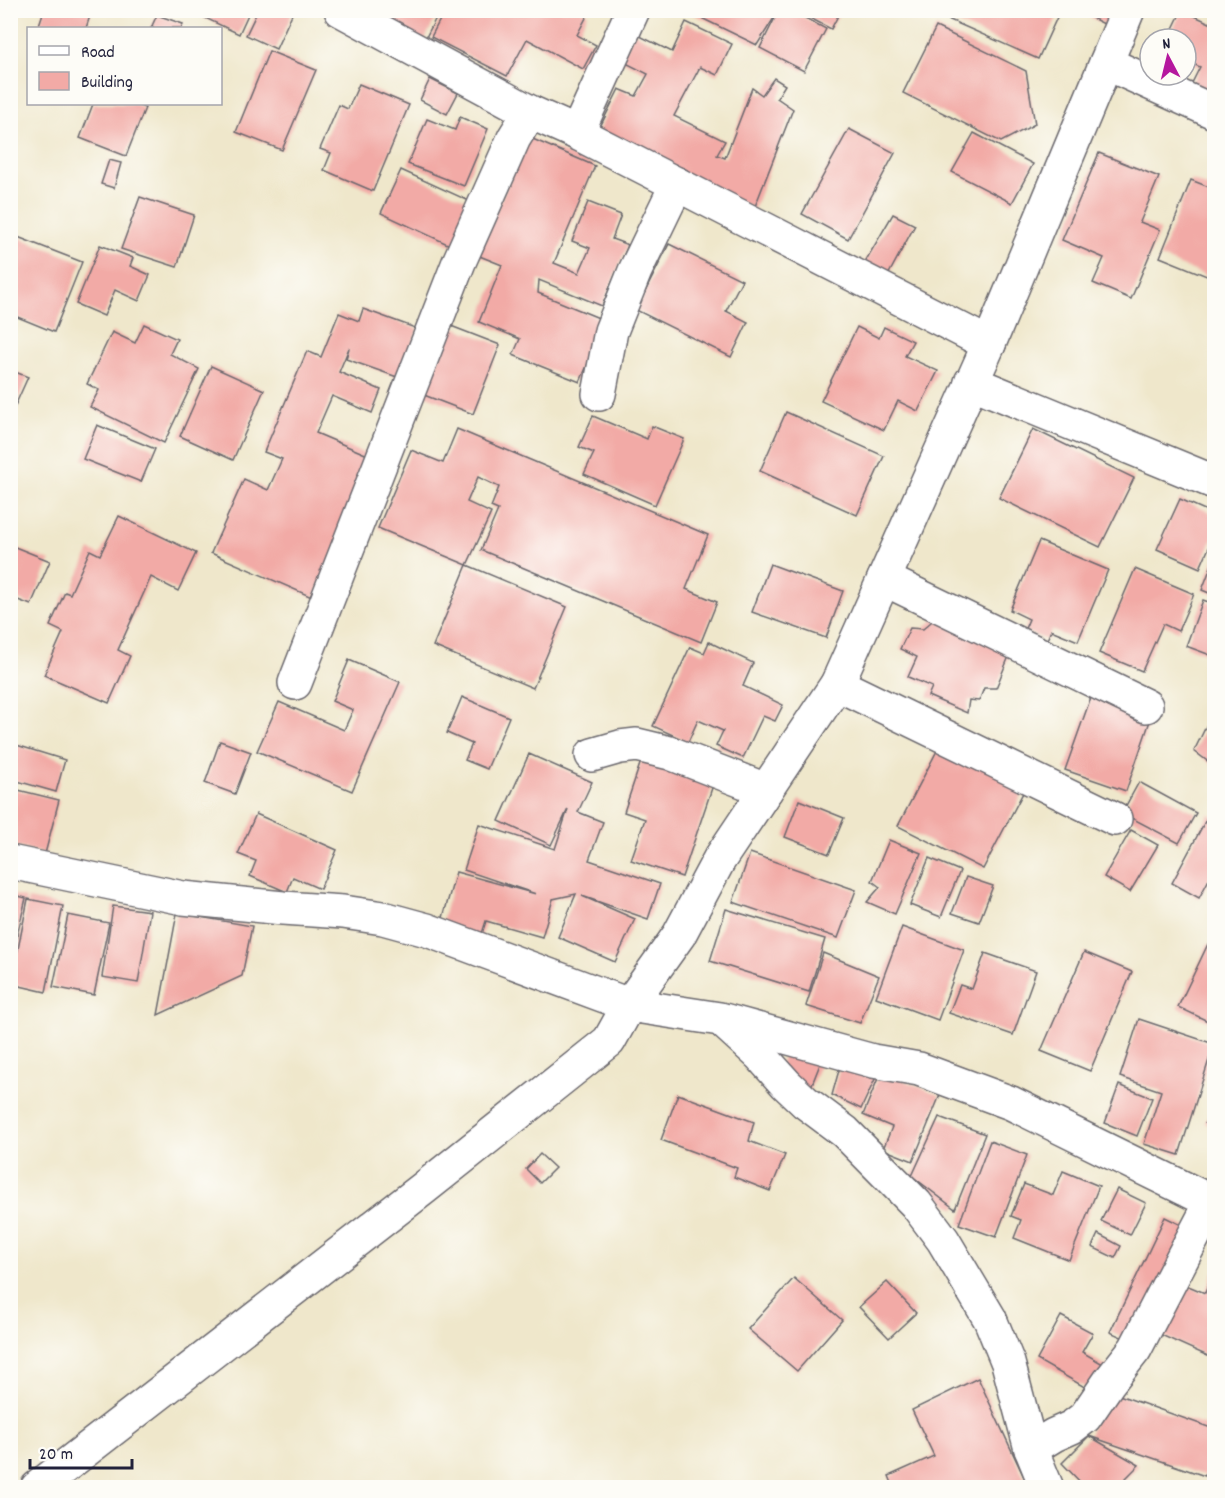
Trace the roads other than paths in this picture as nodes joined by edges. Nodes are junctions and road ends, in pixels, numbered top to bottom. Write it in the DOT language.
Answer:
graph roads {
  1 [pos="341,10"];
  2 [pos="633,10"];
  3 [pos="1128,10"];
  4 [pos="1106,63"];
  5 [pos="530,112"];
  6 [pos="1215,112"];
  7 [pos="577,132"];
  8 [pos="677,184"];
  9 [pos="989,344"];
  10 [pos="971,382"];
  11 [pos="599,394"];
  12 [pos="1215,482"];
  13 [pos="884,579"];
  14 [pos="295,683"];
  15 [pos="837,684"];
  16 [pos="1146,706"];
  17 [pos="592,755"];
  18 [pos="766,790"];
  19 [pos="1115,819"];
  20 [pos="10,862"];
  21 [pos="629,1005"];
  22 [pos="720,1019"];
  23 [pos="1213,1202"];
  24 [pos="1031,1449"];
  25 [pos="37,1488"];
  26 [pos="1047,1488"];
  1 -- 5 [label="street"];
  2 -- 7 [label="street"];
  3 -- 4 [label="street"];
  4 -- 6 [label="street"];
  4 -- 9 [label="street"];
  5 -- 7 [label="street"];
  5 -- 14 [label="street"];
  7 -- 8 [label="street"];
  8 -- 9 [label="street"];
  8 -- 11 [label="street"];
  9 -- 10 [label="street"];
  10 -- 12 [label="street"];
  10 -- 13 [label="street"];
  13 -- 15 [label="street"];
  13 -- 16 [label="street"];
  15 -- 18 [label="street"];
  15 -- 19 [label="street"];
  17 -- 18 [label="street"];
  18 -- 21 [label="street"];
  20 -- 21 [label="street"];
  21 -- 22 [label="street"];
  21 -- 25 [label="street"];
  22 -- 23 [label="street"];
  22 -- 24 [label="street"];
  23 -- 24 [label="street"];
  24 -- 26 [label="street"];
}
